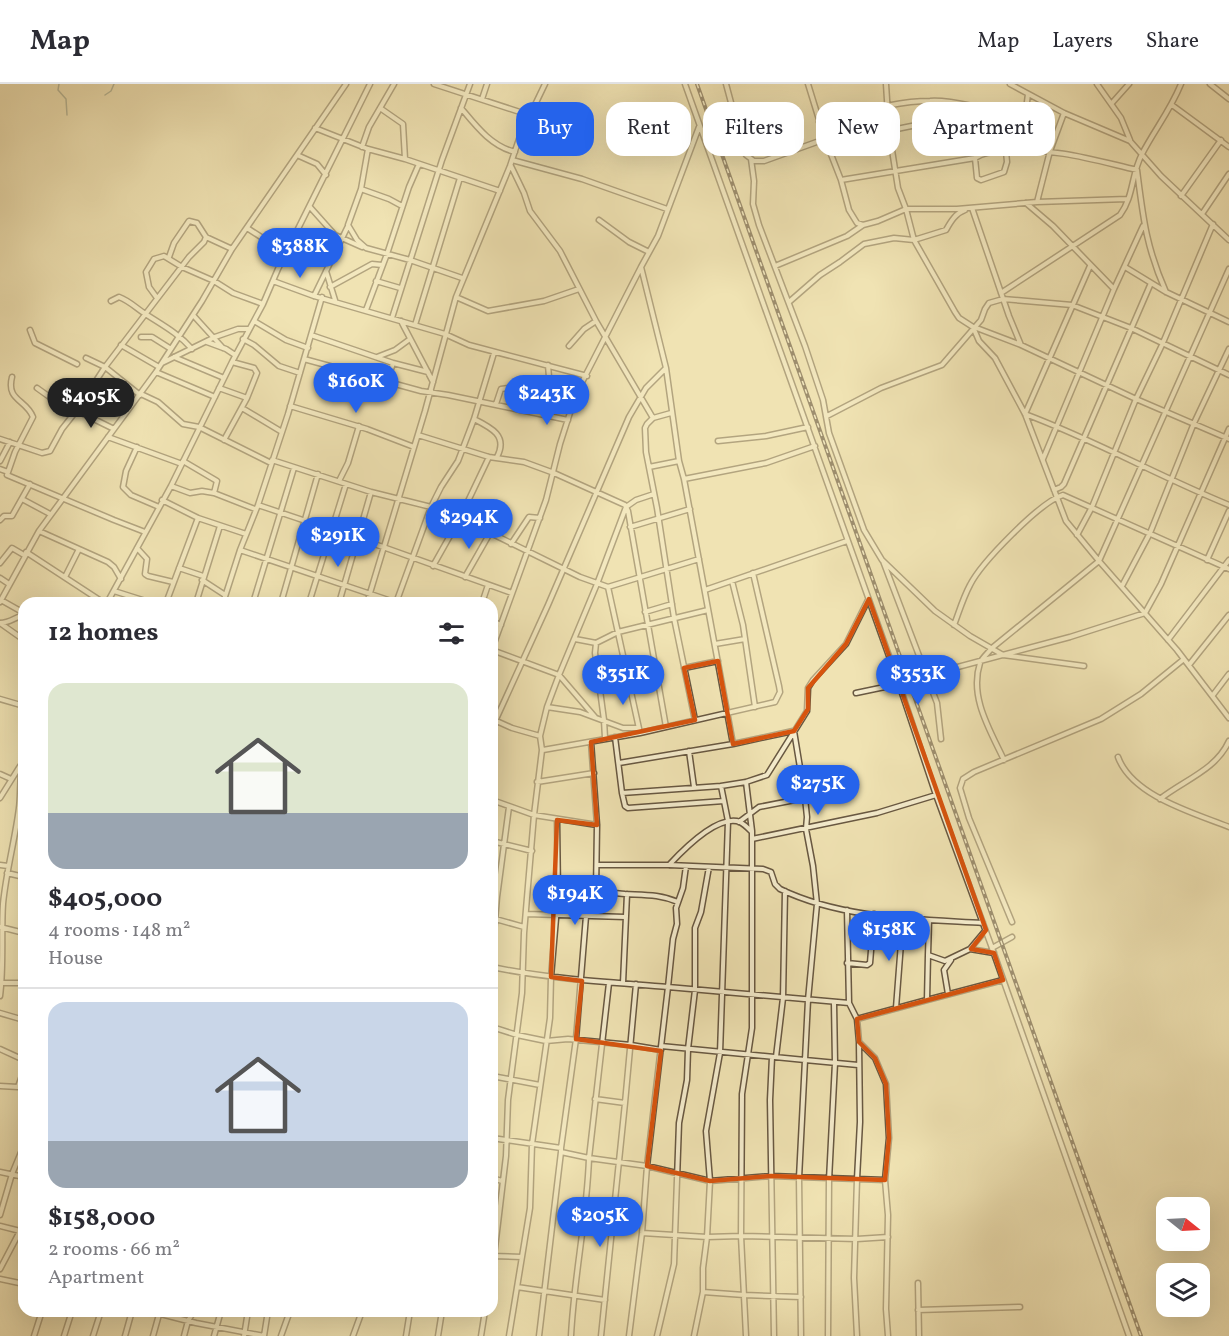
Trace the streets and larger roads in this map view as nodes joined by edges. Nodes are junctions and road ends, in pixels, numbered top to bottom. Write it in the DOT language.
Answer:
graph roads {
  1 [pos="346,84"];
  2 [pos="370,84"];
  3 [pos="394,84"];
  4 [pos="434,84"];
  5 [pos="450,84"];
  6 [pos="470,84"];
  7 [pos="487,84"];
  8 [pos="545,84"];
  9 [pos="685,84"];
  10 [pos="726,84"];
  11 [pos="808,84"];
  12 [pos="886,84"];
  13 [pos="1010,84"];
  14 [pos="1097,84"];
  15 [pos="1130,84"];
  16 [pos="1181,84"];
  17 [pos="1210,84"];
  18 [pos="453,89"];
  19 [pos="466,94"];
  20 [pos="1028,94"];
  21 [pos="482,99"];
  22 [pos="1229,99"];
  23 [pos="536,102"];
  24 [pos="886,102"];
  25 [pos="918,102"];
  26 [pos="945,102"];
  27 [pos="1027,102"];
  28 [pos="1112,103"];
  29 [pos="1172,105"];
  30 [pos="461,107"];
  31 [pos="380,108"];
  32 [pos="516,110"];
  33 [pos="816,112"];
  34 [pos="1064,113"];
  35 [pos="699,126"];
  36 [pos="315,128"];
  37 [pos="1055,137"];
  38 [pos="344,139"];
  39 [pos="1221,140"];
  40 [pos="1130,141"];
  41 [pos="816,142"];
  42 [pos="362,147"];
  43 [pos="1229,147"];
  44 [pos="368,149"];
  45 [pos="515,152"];
  46 [pos="1055,152"];
  47 [pos="297,155"];
  48 [pos="1141,155"];
  49 [pos="832,156"];
  50 [pos="893,156"];
  51 [pos="978,156"];
  52 [pos="1006,156"];
  53 [pos="1049,156"];
  54 [pos="975,158"];
  55 [pos="405,159"];
  56 [pos="750,159"];
  57 [pos="512,160"];
  58 [pos="419,164"];
  59 [pos="510,166"];
  60 [pos="439,170"];
  61 [pos="895,170"];
  62 [pos="1137,170"];
  63 [pos="1229,174"];
  64 [pos="326,175"];
  65 [pos="460,178"];
  66 [pos="841,180"];
  67 [pos="361,189"];
  68 [pos="500,191"];
  69 [pos="1181,196"];
  70 [pos="1127,198"];
  71 [pos="1026,202"];
  72 [pos="1037,202"];
  73 [pos="310,206"];
  74 [pos="402,206"];
  75 [pos="974,208"];
  76 [pos="668,209"];
  77 [pos="906,209"];
  78 [pos="1202,214"];
  79 [pos="600,220"];
  80 [pos="1212,224"];
  81 [pos="348,225"];
  82 [pos="863,225"];
  83 [pos="1143,226"];
  84 [pos="247,228"];
  85 [pos="1229,231"];
  86 [pos="206,237"];
  87 [pos="1227,238"];
  88 [pos="342,239"];
  89 [pos="914,240"];
  90 [pos="1073,247"];
  91 [pos="366,248"];
  92 [pos="232,249"];
  93 [pos="649,252"];
  94 [pos="286,253"];
  95 [pos="387,254"];
  96 [pos="169,257"];
  97 [pos="410,260"];
  98 [pos="382,265"];
  99 [pos="775,266"];
  100 [pos="1090,266"];
  101 [pos="182,267"];
  102 [pos="641,267"];
  103 [pos="1125,267"];
  104 [pos="433,268"];
  105 [pos="1229,269"];
  106 [pos="326,271"];
  107 [pos="463,278"];
  108 [pos="214,281"];
  109 [pos="273,281"];
  110 [pos="376,281"];
  111 [pos="1151,283"];
  112 [pos="330,287"];
  113 [pos="400,288"];
  114 [pos="579,289"];
  115 [pos="1114,289"];
  116 [pos="1166,292"];
  117 [pos="1002,294"];
  118 [pos="314,296"];
  119 [pos="322,297"];
  120 [pos="456,297"];
  121 [pos="1181,297"];
  122 [pos="157,298"];
  123 [pos="1003,299"];
  124 [pos="335,300"];
  125 [pos="111,301"];
  126 [pos="789,302"];
  127 [pos="263,304"];
  128 [pos="1072,305"];
  129 [pos="366,310"];
  130 [pos="1210,311"];
  131 [pos="145,314"];
  132 [pos="193,315"];
  133 [pos="1103,316"];
  134 [pos="392,318"];
  135 [pos="400,320"];
  136 [pos="254,321"];
  137 [pos="596,321"];
  138 [pos="1229,322"];
  139 [pos="415,325"];
  140 [pos="973,327"];
  141 [pos="1131,328"];
  142 [pos="250,329"];
  143 [pos="30,330"];
  144 [pos="445,334"];
  145 [pos="311,335"];
  146 [pos="180,336"];
  147 [pos="141,337"];
  148 [pos="215,337"];
  149 [pos="606,338"];
  150 [pos="243,339"];
  151 [pos="410,339"];
  152 [pos="206,341"];
  153 [pos="122,345"];
  154 [pos="1021,345"];
  155 [pos="1162,345"];
  156 [pos="569,346"];
  157 [pos="171,348"];
  158 [pos="223,348"];
  159 [pos="308,348"];
  160 [pos="192,349"];
  161 [pos="1229,349"];
  162 [pos="494,353"];
  163 [pos="235,356"];
  164 [pos="173,357"];
  165 [pos="377,357"];
  166 [pos="86,358"];
  167 [pos="1050,358"];
  168 [pos="1190,358"];
  169 [pos="304,359"];
  170 [pos="232,362"];
  171 [pos="393,363"];
  172 [pos="76,364"];
  173 [pos="548,364"];
  174 [pos="160,365"];
  175 [pos="105,367"];
  176 [pos="666,368"];
  177 [pos="1219,370"];
  178 [pos="156,372"];
  179 [pos="428,372"];
  180 [pos="1080,372"];
  181 [pos="300,373"];
  182 [pos="1229,375"];
  183 [pos="587,376"];
  184 [pos="12,377"];
  185 [pos="224,378"];
  186 [pos="387,382"];
  187 [pos="434,382"];
  188 [pos="1108,385"];
  189 [pos="219,387"];
  190 [pos="37,388"];
  191 [pos="430,392"];
  192 [pos="140,394"];
  193 [pos="553,394"];
  194 [pos="641,396"];
  195 [pos="215,397"];
  196 [pos="247,398"];
  197 [pos="1136,399"];
  198 [pos="574,401"];
  199 [pos="479,402"];
  200 [pos="496,405"];
  201 [pos="290,406"];
  202 [pos="242,408"];
  203 [pos="77,410"];
  204 [pos="1167,411"];
  205 [pos="671,413"];
  206 [pos="1025,414"];
  207 [pos="827,416"];
  208 [pos="653,418"];
  209 [pos="474,419"];
  210 [pos="568,420"];
  211 [pos="1194,423"];
  212 [pos="358,426"];
  213 [pos="1057,426"];
  214 [pos="199,427"];
  215 [pos="808,427"];
  216 [pos="114,429"];
  217 [pos="1229,429"];
  218 [pos="282,432"];
  219 [pos="418,435"];
  220 [pos="108,437"];
  221 [pos="1227,438"];
  222 [pos="0,439"];
  223 [pos="1083,439"];
  224 [pos="224,440"];
  225 [pos="718,441"];
  226 [pos="10,442"];
  227 [pos="18,445"];
  228 [pos="815,446"];
  229 [pos="137,447"];
  230 [pos="414,447"];
  231 [pos="462,449"];
  232 [pos="1113,453"];
  233 [pos="489,457"];
  234 [pos="497,457"];
  235 [pos="1043,459"];
  236 [pos="0,461"];
  237 [pos="679,461"];
  238 [pos="182,462"];
  239 [pos="272,462"];
  240 [pos="1141,465"];
  241 [pos="649,467"];
  242 [pos="294,468"];
  243 [pos="0,469"];
  244 [pos="8,472"];
  245 [pos="554,472"];
  246 [pos="318,474"];
  247 [pos="684,479"];
  248 [pos="1172,479"];
  249 [pos="339,482"];
  250 [pos="30,484"];
  251 [pos="346,484"];
  252 [pos="171,486"];
  253 [pos="1054,490"];
  254 [pos="371,492"];
  255 [pos="598,492"];
  256 [pos="214,493"];
  257 [pos="654,494"];
  258 [pos="1202,494"];
  259 [pos="63,497"];
  260 [pos="1057,497"];
  261 [pos="22,499"];
  262 [pos="398,499"];
  263 [pos="162,500"];
  264 [pos="1229,505"];
  265 [pos="159,507"];
  266 [pos="256,507"];
  267 [pos="431,507"];
  268 [pos="626,507"];
  269 [pos="1092,507"];
  270 [pos="690,509"];
  271 [pos="1229,511"];
  272 [pos="280,513"];
  273 [pos="51,514"];
  274 [pos="198,518"];
  275 [pos="460,518"];
  276 [pos="540,518"];
  277 [pos="659,519"];
  278 [pos="1119,519"];
  279 [pos="0,520"];
  280 [pos="304,522"];
  281 [pos="219,526"];
  282 [pos="630,527"];
  283 [pos="39,531"];
  284 [pos="145,531"];
  285 [pos="331,531"];
  286 [pos="490,533"];
  287 [pos="1150,533"];
  288 [pos="246,534"];
  289 [pos="1077,535"];
  290 [pos="358,539"];
  291 [pos="847,541"];
  292 [pos="511,544"];
  293 [pos="1177,545"];
  294 [pos="383,547"];
  295 [pos="79,549"];
  296 [pos="137,549"];
  297 [pos="240,550"];
  298 [pos="528,551"];
  299 [pos="25,554"];
  300 [pos="411,558"];
  301 [pos="699,559"];
  302 [pos="267,560"];
  303 [pos="882,560"];
  304 [pos="1207,560"];
  305 [pos="1229,560"];
  306 [pos="1099,561"];
  307 [pos="0,563"];
  308 [pos="433,566"];
  309 [pos="292,567"];
  310 [pos="179,568"];
  311 [pos="666,568"];
  312 [pos="1227,568"];
  313 [pos="564,569"];
  314 [pos="753,573"];
  315 [pos="317,575"];
  316 [pos="64,577"];
  317 [pos="465,577"];
  318 [pos="639,577"];
  319 [pos="0,578"];
  320 [pos="202,578"];
  321 [pos="121,579"];
  322 [pos="732,581"];
  323 [pos="173,582"];
  324 [pos="9,584"];
  325 [pos="344,584"];
  326 [pos="488,585"];
  327 [pos="597,585"];
  328 [pos="1122,587"];
  329 [pos="608,588"];
  330 [pos="705,590"];
  331 [pos="114,591"];
  332 [pos="369,592"];
  333 [pos="512,593"];
  334 [pos="225,595"];
  335 [pos="96,597"];
  336 [pos="110,597"];
  337 [pos="127,597"];
  338 [pos="168,597"];
  339 [pos="197,597"];
  340 [pos="255,597"];
  341 [pos="283,597"];
  342 [pos="311,597"];
  343 [pos="341,597"];
  344 [pos="368,597"];
  345 [pos="381,597"];
  346 [pos="398,597"];
  347 [pos="484,597"];
  348 [pos="869,599"];
  349 [pos="1,601"];
  350 [pos="672,604"];
  351 [pos="708,610"];
  352 [pos="18,611"];
  353 [pos="645,612"];
  354 [pos="1145,613"];
  355 [pos="1229,615"];
  356 [pos="18,616"];
  357 [pos="674,618"];
  358 [pos="0,623"];
  359 [pos="498,624"];
  360 [pos="501,625"];
  361 [pos="647,625"];
  362 [pos="954,625"];
  363 [pos="618,632"];
  364 [pos="498,633"];
  365 [pos="18,636"];
  366 [pos="575,639"];
  367 [pos="745,639"];
  368 [pos="1168,640"];
  369 [pos="596,643"];
  370 [pos="715,644"];
  371 [pos="992,648"];
  372 [pos="498,652"];
  373 [pos="1003,655"];
  374 [pos="1184,658"];
  375 [pos="718,661"];
  376 [pos="980,661"];
  377 [pos="522,662"];
  378 [pos="1084,666"];
  379 [pos="1190,666"];
  380 [pos="684,668"];
  381 [pos="1229,674"];
  382 [pos="559,675"];
  383 [pos="925,675"];
  384 [pos="899,684"];
  385 [pos="856,693"];
  386 [pos="1213,695"];
  387 [pos="0,699"];
  388 [pos="18,704"];
  389 [pos="547,707"];
  390 [pos="755,707"];
  391 [pos="498,712"];
  392 [pos="727,714"];
  393 [pos="595,717"];
  394 [pos="1229,718"];
  395 [pos="604,720"];
  396 [pos="696,720"];
  397 [pos="498,721"];
  398 [pos="666,727"];
  399 [pos="639,731"];
  400 [pos="794,731"];
  401 [pos="540,736"];
  402 [pos="615,736"];
  403 [pos="605,738"];
  404 [pos="941,739"];
  405 [pos="1229,741"];
  406 [pos="591,742"];
  407 [pos="733,744"];
  408 [pos="542,750"];
  409 [pos="689,751"];
  410 [pos="1118,757"];
  411 [pos="1004,760"];
  412 [pos="618,763"];
  413 [pos="18,770"];
  414 [pos="594,773"];
  415 [pos="0,774"];
  416 [pos="11,779"];
  417 [pos="537,782"];
  418 [pos="746,782"];
  419 [pos="721,786"];
  420 [pos="694,787"];
  421 [pos="622,793"];
  422 [pos="936,795"];
  423 [pos="0,798"];
  424 [pos="806,798"];
  425 [pos="1160,799"];
  426 [pos="724,801"];
  427 [pos="498,802"];
  428 [pos="510,807"];
  429 [pos="18,813"];
  430 [pos="750,813"];
  431 [pos="534,815"];
  432 [pos="557,820"];
  433 [pos="17,821"];
  434 [pos="728,821"];
  435 [pos="739,822"];
  436 [pos="597,825"];
  437 [pos="1229,827"];
  438 [pos="806,829"];
  439 [pos="752,831"];
  440 [pos="752,839"];
  441 [pos="498,843"];
  442 [pos="504,845"];
  443 [pos="532,851"];
  444 [pos="0,865"];
  445 [pos="597,865"];
  446 [pos="669,865"];
  447 [pos="8,866"];
  448 [pos="686,866"];
  449 [pos="709,867"];
  450 [pos="725,867"];
  451 [pos="752,868"];
  452 [pos="7,873"];
  453 [pos="18,876"];
  454 [pos="498,889"];
  455 [pos="785,891"];
  456 [pos="596,892"];
  457 [pos="627,894"];
  458 [pos="678,902"];
  459 [pos="817,904"];
  460 [pos="847,910"];
  461 [pos="526,914"];
  462 [pos="874,914"];
  463 [pos="557,915"];
  464 [pos="586,916"];
  465 [pos="625,916"];
  466 [pos="903,917"];
  467 [pos="498,920"];
  468 [pos="929,920"];
  469 [pos="983,922"];
  470 [pos="1012,922"];
  471 [pos="1,927"];
  472 [pos="524,927"];
  473 [pos="986,930"];
  474 [pos="18,932"];
  475 [pos="1012,937"];
  476 [pos="992,948"];
  477 [pos="970,949"];
  478 [pos="994,953"];
  479 [pos="928,956"];
  480 [pos="952,959"];
  481 [pos="847,963"];
  482 [pos="498,968"];
  483 [pos="522,973"];
  484 [pos="551,977"];
  485 [pos="1004,980"];
  486 [pos="581,981"];
  487 [pos="609,982"];
  488 [pos="18,984"];
  489 [pos="623,984"];
  490 [pos="636,984"];
  491 [pos="1,985"];
  492 [pos="668,987"];
  493 [pos="695,990"];
  494 [pos="723,992"];
  495 [pos="948,994"];
  496 [pos="752,995"];
  497 [pos="0,996"];
  498 [pos="783,998"];
  499 [pos="808,1000"];
  500 [pos="927,1000"];
  501 [pos="834,1003"];
  502 [pos="849,1003"];
  503 [pos="896,1008"];
  504 [pos="0,1013"];
  505 [pos="18,1018"];
  506 [pos="857,1019"];
  507 [pos="498,1029"];
  508 [pos="517,1035"];
  509 [pos="576,1039"];
  510 [pos="546,1041"];
  511 [pos="601,1042"];
  512 [pos="859,1042"];
  513 [pos="631,1045"];
  514 [pos="661,1048"];
  515 [pos="0,1049"];
  516 [pos="688,1049"];
  517 [pos="720,1053"];
  518 [pos="747,1055"];
  519 [pos="18,1057"];
  520 [pos="775,1057"];
  521 [pos="805,1060"];
  522 [pos="835,1063"];
  523 [pos="858,1065"];
  524 [pos="498,1077"];
  525 [pos="512,1079"];
  526 [pos="540,1085"];
  527 [pos="0,1086"];
  528 [pos="18,1087"];
  529 [pos="595,1100"];
  530 [pos="625,1103"];
  531 [pos="498,1139"];
  532 [pos="505,1140"];
  533 [pos="532,1144"];
  534 [pos="561,1150"];
  535 [pos="589,1158"];
  536 [pos="18,1160"];
  537 [pos="620,1161"];
  538 [pos="647,1166"];
  539 [pos="0,1172"];
  540 [pos="678,1173"];
  541 [pos="12,1174"];
  542 [pos="18,1176"];
  543 [pos="771,1176"];
  544 [pos="741,1178"];
  545 [pos="799,1178"];
  546 [pos="857,1179"];
  547 [pos="498,1180"];
  548 [pos="829,1180"];
  549 [pos="885,1180"];
  550 [pos="502,1181"];
  551 [pos="710,1181"];
  552 [pos="0,1215"];
  553 [pos="498,1219"];
  554 [pos="0,1226"];
  555 [pos="583,1227"];
  556 [pos="18,1230"];
  557 [pos="612,1233"];
  558 [pos="642,1233"];
  559 [pos="676,1235"];
  560 [pos="741,1236"];
  561 [pos="773,1236"];
  562 [pos="707,1237"];
  563 [pos="799,1237"];
  564 [pos="888,1237"];
  565 [pos="18,1238"];
  566 [pos="830,1238"];
  567 [pos="857,1239"];
  568 [pos="498,1257"];
  569 [pos="522,1257"];
  570 [pos="0,1269"];
  571 [pos="0,1279"];
  572 [pos="18,1283"];
  573 [pos="918,1283"];
  574 [pos="517,1287"];
  575 [pos="544,1291"];
  576 [pos="703,1292"];
  577 [pos="573,1295"];
  578 [pos="744,1295"];
  579 [pos="774,1296"];
  580 [pos="801,1297"];
  581 [pos="604,1300"];
  582 [pos="1020,1307"];
  583 [pos="918,1310"];
  584 [pos="40,1317"];
  585 [pos="70,1317"];
  586 [pos="99,1317"];
  587 [pos="130,1317"];
  588 [pos="159,1317"];
  589 [pos="176,1317"];
  590 [pos="191,1317"];
  591 [pos="195,1317"];
  592 [pos="219,1317"];
  593 [pos="247,1317"];
  594 [pos="267,1317"];
  595 [pos="288,1317"];
  596 [pos="360,1317"];
  597 [pos="409,1317"];
  598 [pos="441,1317"];
  599 [pos="484,1317"];
  600 [pos="188,1321"];
  601 [pos="196,1323"];
  602 [pos="216,1327"];
  603 [pos="244,1334"];
  604 [pos="34,1336"];
  605 [pos="64,1336"];
  606 [pos="93,1336"];
  607 [pos="125,1336"];
  608 [pos="153,1336"];
  609 [pos="184,1336"];
  610 [pos="214,1336"];
  611 [pos="264,1336"];
  612 [pos="281,1336"];
  613 [pos="354,1336"];
  614 [pos="406,1336"];
  615 [pos="438,1336"];
  616 [pos="481,1336"];
  617 [pos="509,1336"];
  618 [pos="539,1336"];
  619 [pos="571,1336"];
  620 [pos="601,1336"];
  621 [pos="629,1336"];
  622 [pos="657,1336"];
  623 [pos="694,1336"];
  624 [pos="746,1336"];
  625 [pos="774,1336"];
  626 [pos="801,1336"];
  627 [pos="828,1336"];
  628 [pos="856,1336"];
  629 [pos="888,1336"];
  630 [pos="919,1336"];
  631 [pos="1129,1336"];
  1 -- 36 [label="street"];
  2 -- 38 [label="street"];
  3 -- 31 [label="street"];
  4 -- 18 [label="street"];
  5 -- 18 [label="street"];
  6 -- 19 [label="street"];
  7 -- 21 [label="street"];
  8 -- 23 [label="street"];
  9 -- 35 [label="street"];
  10 -- 56 [label="street"];
  11 -- 33 [label="street"];
  12 -- 24 [label="street"];
  13 -- 20 [label="street"];
  14 -- 28 [label="street"];
  15 -- 28 [label="street"];
  16 -- 29 [label="street"];
  17 -- 22 [label="street"];
  18 -- 19 [label="street"];
  19 -- 21 [label="street"];
  19 -- 30 [label="street"];
  20 -- 27 [label="street"];
  20 -- 34 [label="street"];
  21 -- 32 [label="street"];
  25 -- 26 [label="street"];
  28 -- 40 [label="street"];
  29 -- 39 [label="street"];
  29 -- 48 [label="street"];
  30 -- 45 [label="street"];
  30 -- 60 [label="street"];
  31 -- 42 [label="street"];
  31 -- 55 [label="street"];
  34 -- 37 [label="street"];
  34 -- 40 [label="street"];
  35 -- 76 [label="street"];
  35 -- 215 [label="street"];
  36 -- 38 [label="street"];
  36 -- 47 [label="street"];
  38 -- 42 [label="street"];
  38 -- 64 [label="street"];
  39 -- 43 [label="street"];
  39 -- 69 [label="street"];
  40 -- 48 [label="street"];
  41 -- 56 [label="street"];
  42 -- 44 [label="street"];
  44 -- 55 [label="street"];
  44 -- 67 [label="street"];
  45 -- 57 [label="street"];
  46 -- 62 [label="street"];
  47 -- 64 [label="street"];
  47 -- 84 [label="street"];
  48 -- 62 [label="street"];
  48 -- 69 [label="street"];
  49 -- 66 [label="street"];
  50 -- 61 [label="street"];
  51 -- 54 [label="street"];
  52 -- 54 [label="street"];
  53 -- 72 [label="street"];
  54 -- 61 [label="street"];
  55 -- 58 [label="street"];
  56 -- 99 [label="street"];
  57 -- 59 [label="street"];
  57 -- 76 [label="street"];
  58 -- 60 [label="street"];
  58 -- 74 [label="street"];
  59 -- 68 [label="street"];
  59 -- 114 [label="street"];
  60 -- 65 [label="street"];
  60 -- 97 [label="street"];
  61 -- 66 [label="street"];
  61 -- 77 [label="street"];
  62 -- 70 [label="street"];
  62 -- 83 [label="street"];
  63 -- 78 [label="street"];
  64 -- 73 [label="street"];
  65 -- 68 [label="street"];
  65 -- 104 [label="street"];
  66 -- 82 [label="street"];
  67 -- 74 [label="street"];
  67 -- 81 [label="street"];
  68 -- 107 [label="street"];
  69 -- 78 [label="street"];
  70 -- 72 [label="street"];
  70 -- 90 [label="street"];
  71 -- 72 [label="street"];
  71 -- 75 [label="street"];
  71 -- 90 [label="street"];
  73 -- 88 [label="street"];
  73 -- 94 [label="street"];
  74 -- 95 [label="street"];
  75 -- 77 [label="street"];
  75 -- 89 [label="street"];
  75 -- 117 [label="street"];
  76 -- 93 [label="street"];
  77 -- 82 [label="street"];
  77 -- 89 [label="street"];
  78 -- 80 [label="street"];
  79 -- 93 [label="street"];
  80 -- 87 [label="street"];
  80 -- 121 [label="street"];
  81 -- 88 [label="street"];
  81 -- 91 [label="street"];
  82 -- 99 [label="street"];
  83 -- 103 [label="street"];
  83 -- 116 [label="street"];
  84 -- 92 [label="street"];
  84 -- 94 [label="street"];
  85 -- 87 [label="street"];
  86 -- 92 [label="street"];
  86 -- 96 [label="street"];
  86 -- 101 [label="street"];
  88 -- 91 [label="street"];
  88 -- 106 [label="street"];
  89 -- 126 [label="street"];
  89 -- 140 [label="street"];
  90 -- 100 [label="street"];
  90 -- 117 [label="street"];
  91 -- 95 [label="street"];
  92 -- 108 [label="street"];
  93 -- 102 [label="street"];
  94 -- 109 [label="street"];
  95 -- 97 [label="street"];
  95 -- 98 [label="street"];
  96 -- 101 [label="street"];
  96 -- 122 [label="street"];
  97 -- 104 [label="street"];
  97 -- 113 [label="street"];
  98 -- 110 [label="street"];
  98 -- 112 [label="street"];
  99 -- 126 [label="street"];
  100 -- 115 [label="street"];
  100 -- 128 [label="street"];
  101 -- 108 [label="street"];
  101 -- 122 [label="street"];
  102 -- 149 [label="street"];
  102 -- 176 [label="street"];
  103 -- 111 [label="street"];
  103 -- 115 [label="street"];
  104 -- 107 [label="street"];
  104 -- 139 [label="street"];
  105 -- 130 [label="street"];
  106 -- 112 [label="street"];
  106 -- 118 [label="street"];
  107 -- 120 [label="street"];
  108 -- 127 [label="street"];
  108 -- 132 [label="street"];
  109 -- 118 [label="street"];
  109 -- 127 [label="street"];
  110 -- 113 [label="street"];
  110 -- 129 [label="street"];
  111 -- 116 [label="street"];
  111 -- 141 [label="street"];
  112 -- 124 [label="street"];
  113 -- 134 [label="street"];
  114 -- 120 [label="street"];
  114 -- 137 [label="street"];
  115 -- 133 [label="street"];
  116 -- 121 [label="street"];
  117 -- 123 [label="street"];
  118 -- 119 [label="street"];
  119 -- 124 [label="street"];
  119 -- 145 [label="street"];
  120 -- 144 [label="street"];
  121 -- 130 [label="street"];
  121 -- 155 [label="street"];
  122 -- 131 [label="street"];
  123 -- 128 [label="street"];
  123 -- 140 [label="street"];
  123 -- 154 [label="street"];
  124 -- 129 [label="street"];
  125 -- 131 [label="street"];
  126 -- 207 [label="street"];
  127 -- 136 [label="street"];
  128 -- 133 [label="street"];
  128 -- 167 [label="street"];
  129 -- 134 [label="street"];
  130 -- 138 [label="street"];
  130 -- 168 [label="street"];
  131 -- 146 [label="street"];
  131 -- 153 [label="street"];
  132 -- 146 [label="street"];
  132 -- 148 [label="street"];
  133 -- 141 [label="street"];
  133 -- 180 [label="street"];
  134 -- 135 [label="street"];
  135 -- 139 [label="street"];
  135 -- 151 [label="street"];
  136 -- 142 [label="street"];
  136 -- 159 [label="street"];
  137 -- 149 [label="street"];
  137 -- 156 [label="street"];
  139 -- 144 [label="street"];
  140 -- 154 [label="street"];
  140 -- 206 [label="street"];
  140 -- 207 [label="street"];
  141 -- 155 [label="street"];
  141 -- 188 [label="street"];
  142 -- 148 [label="street"];
  142 -- 150 [label="street"];
  143 -- 172 [label="street"];
  144 -- 162 [label="street"];
  144 -- 187 [label="street"];
  145 -- 159 [label="street"];
  145 -- 165 [label="street"];
  146 -- 157 [label="street"];
  146 -- 160 [label="street"];
  147 -- 157 [label="street"];
  148 -- 152 [label="street"];
  148 -- 158 [label="street"];
  149 -- 183 [label="street"];
  149 -- 194 [label="street"];
  150 -- 163 [label="street"];
  150 -- 181 [label="street"];
  151 -- 165 [label="street"];
  151 -- 179 [label="street"];
  152 -- 158 [label="street"];
  152 -- 160 [label="street"];
  153 -- 174 [label="street"];
  153 -- 175 [label="street"];
  154 -- 167 [label="street"];
  155 -- 168 [label="street"];
  155 -- 197 [label="street"];
  157 -- 174 [label="street"];
  158 -- 163 [label="street"];
  159 -- 169 [label="street"];
  160 -- 164 [label="street"];
  161 -- 177 [label="street"];
  162 -- 173 [label="street"];
  162 -- 199 [label="street"];
  163 -- 170 [label="street"];
  164 -- 174 [label="street"];
  164 -- 185 [label="street"];
  165 -- 171 [label="street"];
  166 -- 175 [label="street"];
  167 -- 180 [label="street"];
  167 -- 206 [label="street"];
  168 -- 177 [label="street"];
  168 -- 204 [label="street"];
  169 -- 181 [label="street"];
  169 -- 186 [label="street"];
  170 -- 185 [label="street"];
  170 -- 196 [label="street"];
  171 -- 179 [label="street"];
  171 -- 186 [label="street"];
  173 -- 183 [label="street"];
  173 -- 193 [label="street"];
  174 -- 178 [label="street"];
  175 -- 192 [label="street"];
  175 -- 203 [label="street"];
  176 -- 194 [label="street"];
  176 -- 205 [label="street"];
  177 -- 182 [label="street"];
  177 -- 211 [label="street"];
  178 -- 192 [label="street"];
  178 -- 195 [label="street"];
  179 -- 187 [label="street"];
  180 -- 188 [label="street"];
  180 -- 213 [label="street"];
  181 -- 201 [label="street"];
  183 -- 198 [label="street"];
  184 -- 227 [label="street"];
  185 -- 189 [label="street"];
  186 -- 191 [label="street"];
  187 -- 191 [label="street"];
  188 -- 197 [label="street"];
  188 -- 223 [label="street"];
  189 -- 195 [label="street"];
  189 -- 196 [label="street"];
  190 -- 203 [label="street"];
  191 -- 199 [label="street"];
  191 -- 219 [label="street"];
  192 -- 214 [label="street"];
  192 -- 216 [label="street"];
  193 -- 198 [label="street"];
  193 -- 200 [label="street"];
  194 -- 208 [label="street"];
  194 -- 255 [label="street"];
  195 -- 214 [label="street"];
  196 -- 202 [label="street"];
  197 -- 204 [label="street"];
  197 -- 232 [label="street"];
  198 -- 210 [label="street"];
  199 -- 200 [label="street"];
  199 -- 209 [label="street"];
  200 -- 210 [label="street"];
  201 -- 212 [label="street"];
  201 -- 218 [label="street"];
  202 -- 218 [label="street"];
  202 -- 224 [label="street"];
  203 -- 216 [label="street"];
  203 -- 227 [label="street"];
  204 -- 211 [label="street"];
  204 -- 240 [label="street"];
  205 -- 208 [label="street"];
  205 -- 237 [label="street"];
  206 -- 213 [label="street"];
  206 -- 235 [label="street"];
  207 -- 303 [label="street"];
  208 -- 241 [label="street"];
  209 -- 231 [label="street"];
  209 -- 234 [label="street"];
  210 -- 245 [label="street"];
  211 -- 221 [label="street"];
  211 -- 248 [label="street"];
  212 -- 230 [label="street"];
  212 -- 249 [label="street"];
  213 -- 223 [label="street"];
  213 -- 235 [label="street"];
  214 -- 224 [label="street"];
  214 -- 238 [label="street"];
  215 -- 225 [label="street"];
  215 -- 228 [label="street"];
  216 -- 220 [label="street"];
  217 -- 221 [label="street"];
  218 -- 239 [label="street"];
  219 -- 230 [label="street"];
  219 -- 231 [label="street"];
  220 -- 229 [label="street"];
  220 -- 259 [label="street"];
  221 -- 258 [label="street"];
  222 -- 226 [label="street"];
  223 -- 232 [label="street"];
  223 -- 253 [label="street"];
  224 -- 239 [label="street"];
  226 -- 227 [label="street"];
  226 -- 236 [label="street"];
  227 -- 244 [label="street"];
  228 -- 247 [label="street"];
  228 -- 291 [label="street"];
  229 -- 238 [label="street"];
  229 -- 265 [label="street"];
  230 -- 262 [label="street"];
  231 -- 233 [label="street"];
  231 -- 267 [label="street"];
  232 -- 240 [label="street"];
  232 -- 269 [label="street"];
  233 -- 234 [label="street"];
  233 -- 275 [label="street"];
  234 -- 245 [label="street"];
  235 -- 253 [label="street"];
  237 -- 241 [label="street"];
  237 -- 247 [label="street"];
  238 -- 252 [label="street"];
  238 -- 256 [label="street"];
  239 -- 242 [label="street"];
  239 -- 266 [label="street"];
  240 -- 248 [label="street"];
  240 -- 278 [label="street"];
  241 -- 257 [label="street"];
  242 -- 246 [label="street"];
  242 -- 272 [label="street"];
  243 -- 244 [label="street"];
  244 -- 250 [label="street"];
  245 -- 255 [label="street"];
  245 -- 276 [label="street"];
  246 -- 249 [label="street"];
  246 -- 280 [label="street"];
  247 -- 270 [label="street"];
  248 -- 258 [label="street"];
  248 -- 287 [label="street"];
  249 -- 251 [label="street"];
  250 -- 259 [label="street"];
  250 -- 261 [label="street"];
  251 -- 254 [label="street"];
  251 -- 285 [label="street"];
  252 -- 256 [label="street"];
  252 -- 263 [label="street"];
  253 -- 260 [label="street"];
  254 -- 262 [label="street"];
  254 -- 290 [label="street"];
  255 -- 268 [label="street"];
  255 -- 313 [label="street"];
  256 -- 266 [label="street"];
  257 -- 268 [label="street"];
  257 -- 277 [label="street"];
  258 -- 264 [label="street"];
  258 -- 293 [label="street"];
  259 -- 273 [label="street"];
  259 -- 284 [label="street"];
  260 -- 269 [label="street"];
  260 -- 289 [label="street"];
  260 -- 362 [label="street"];
  261 -- 273 [label="street"];
  261 -- 279 [label="street"];
  262 -- 267 [label="street"];
  262 -- 294 [label="street"];
  263 -- 265 [label="street"];
  263 -- 274 [label="street"];
  265 -- 284 [label="street"];
  266 -- 272 [label="street"];
  266 -- 288 [label="street"];
  267 -- 275 [label="street"];
  267 -- 300 [label="street"];
  268 -- 282 [label="street"];
  268 -- 327 [label="street"];
  269 -- 278 [label="street"];
  269 -- 289 [label="street"];
  270 -- 277 [label="street"];
  270 -- 301 [label="street"];
  271 -- 304 [label="street"];
  272 -- 280 [label="street"];
  272 -- 302 [label="street"];
  273 -- 283 [label="street"];
  274 -- 281 [label="street"];
  274 -- 310 [label="street"];
  275 -- 286 [label="street"];
  275 -- 308 [label="street"];
  276 -- 292 [label="street"];
  276 -- 298 [label="street"];
  277 -- 282 [label="street"];
  277 -- 311 [label="street"];
  278 -- 287 [label="street"];
  278 -- 306 [label="street"];
  280 -- 285 [label="street"];
  280 -- 309 [label="street"];
  281 -- 288 [label="street"];
  281 -- 320 [label="street"];
  282 -- 318 [label="street"];
  283 -- 295 [label="street"];
  283 -- 299 [label="street"];
  284 -- 296 [label="street"];
  285 -- 290 [label="street"];
  285 -- 315 [label="street"];
  286 -- 292 [label="street"];
  286 -- 317 [label="street"];
  287 -- 293 [label="street"];
  287 -- 328 [label="street"];
  288 -- 297 [label="street"];
  289 -- 306 [label="street"];
  290 -- 294 [label="street"];
  290 -- 325 [label="street"];
  291 -- 314 [label="street"];
  291 -- 348 [label="street"];
  292 -- 298 [label="street"];
  293 -- 304 [label="street"];
  293 -- 354 [label="street"];
  294 -- 300 [label="street"];
  294 -- 332 [label="street"];
  295 -- 316 [label="street"];
  295 -- 321 [label="street"];
  296 -- 321 [label="street"];
  296 -- 323 [label="street"];
  297 -- 302 [label="street"];
  297 -- 334 [label="street"];
  298 -- 313 [label="street"];
  298 -- 333 [label="street"];
  299 -- 307 [label="street"];
  299 -- 316 [label="street"];
  299 -- 324 [label="street"];
  300 -- 308 [label="street"];
  300 -- 346 [label="street"];
  301 -- 311 [label="street"];
  301 -- 330 [label="street"];
  302 -- 309 [label="street"];
  302 -- 340 [label="street"];
  303 -- 362 [label="street"];
  303 -- 383 [label="street"];
  304 -- 312 [label="street"];
  305 -- 312 [label="street"];
  306 -- 328 [label="street"];
  306 -- 371 [label="street"];
  308 -- 317 [label="street"];
  309 -- 315 [label="street"];
  309 -- 341 [label="street"];
  310 -- 320 [label="street"];
  310 -- 323 [label="street"];
  311 -- 318 [label="street"];
  311 -- 350 [label="street"];
  312 -- 368 [label="street"];
  313 -- 327 [label="street"];
  313 -- 377 [label="street"];
  314 -- 322 [label="street"];
  314 -- 390 [label="street"];
  315 -- 325 [label="street"];
  315 -- 342 [label="street"];
  316 -- 335 [label="street"];
  317 -- 326 [label="street"];
  318 -- 329 [label="street"];
  318 -- 353 [label="street"];
  319 -- 324 [label="street"];
  320 -- 334 [label="street"];
  320 -- 339 [label="street"];
  321 -- 331 [label="street"];
  322 -- 330 [label="street"];
  322 -- 367 [label="street"];
  323 -- 338 [label="street"];
  324 -- 349 [label="street"];
  325 -- 332 [label="street"];
  325 -- 343 [label="street"];
  326 -- 333 [label="street"];
  326 -- 347 [label="street"];
  327 -- 329 [label="street"];
  327 -- 366 [label="street"];
  328 -- 354 [label="street"];
  329 -- 363 [label="street"];
  330 -- 351 [label="street"];
  331 -- 336 [label="street"];
  331 -- 337 [label="street"];
  332 -- 344 [label="street"];
  332 -- 345 [label="street"];
  333 -- 360 [label="street"];
  348 -- 384 [label="street"];
  348 -- 400 [label="street"];
  349 -- 352 [label="street"];
  350 -- 353 [label="street"];
  350 -- 357 [label="street"];
  351 -- 357 [label="street"];
  351 -- 370 [label="street"];
  353 -- 361 [label="street"];
  354 -- 368 [label="street"];
  354 -- 373 [label="street"];
  355 -- 379 [label="street"];
  356 -- 358 [label="street"];
  357 -- 361 [label="street"];
  357 -- 380 [label="street"];
  358 -- 365 [label="street"];
  359 -- 360 [label="street"];
  360 -- 364 [label="street"];
  361 -- 363 [label="street"];
  361 -- 398 [label="street"];
  362 -- 371 [label="street"];
  363 -- 369 [label="street"];
  363 -- 399 [label="street"];
  366 -- 369 [label="street"];
  366 -- 382 [label="street"];
  367 -- 370 [label="street"];
  367 -- 390 [label="street"];
  368 -- 374 [label="street"];
  369 -- 395 [label="street"];
  370 -- 375 [label="street"];
  371 -- 373 [label="street"];
  371 -- 376 [label="street"];
  372 -- 377 [label="street"];
  373 -- 376 [label="street"];
  373 -- 378 [label="street"];
  374 -- 379 [label="street"];
  374 -- 411 [label="street"];
  375 -- 380 [label="street"];
  375 -- 392 [label="street"];
  376 -- 383 [label="street"];
  376 -- 411 [label="street"];
  377 -- 382 [label="street"];
  377 -- 391 [label="street"];
  379 -- 386 [label="street"];
  380 -- 396 [label="street"];
  381 -- 386 [label="street"];
  382 -- 389 [label="street"];
  382 -- 393 [label="street"];
  383 -- 384 [label="street"];
  383 -- 404 [label="street"];
  384 -- 385 [label="street"];
  384 -- 422 [label="street"];
  386 -- 394 [label="street"];
  387 -- 388 [label="street"];
  389 -- 393 [label="street"];
  389 -- 401 [label="street"];
  390 -- 392 [label="street"];
  392 -- 396 [label="street"];
  392 -- 407 [label="street"];
  393 -- 395 [label="street"];
  395 -- 399 [label="street"];
  395 -- 403 [label="street"];
  396 -- 398 [label="street"];
  397 -- 401 [label="street"];
  398 -- 399 [label="street"];
  399 -- 402 [label="street"];
  400 -- 407 [label="street"];
  400 -- 418 [label="street"];
  400 -- 424 [label="street"];
  401 -- 408 [label="street"];
  402 -- 403 [label="street"];
  402 -- 412 [label="street"];
  403 -- 406 [label="street"];
  405 -- 425 [label="street"];
  406 -- 408 [label="street"];
  406 -- 414 [label="street"];
  407 -- 409 [label="street"];
  408 -- 417 [label="street"];
  409 -- 412 [label="street"];
  409 -- 420 [label="street"];
  410 -- 425 [label="street"];
  411 -- 470 [label="street"];
  412 -- 421 [label="street"];
  413 -- 416 [label="street"];
  414 -- 417 [label="street"];
  414 -- 436 [label="street"];
  415 -- 416 [label="street"];
  416 -- 423 [label="street"];
  417 -- 431 [label="street"];
  418 -- 419 [label="street"];
  418 -- 430 [label="street"];
  419 -- 420 [label="street"];
  419 -- 426 [label="street"];
  420 -- 421 [label="street"];
  421 -- 426 [label="street"];
  422 -- 438 [label="street"];
  422 -- 469 [label="street"];
  424 -- 430 [label="street"];
  424 -- 438 [label="street"];
  425 -- 437 [label="street"];
  426 -- 434 [label="street"];
  427 -- 428 [label="street"];
  428 -- 431 [label="street"];
  428 -- 442 [label="street"];
  429 -- 433 [label="street"];
  430 -- 435 [label="street"];
  430 -- 439 [label="street"];
  431 -- 432 [label="street"];
  431 -- 443 [label="street"];
  432 -- 436 [label="street"];
  432 -- 463 [label="street"];
  433 -- 447 [label="street"];
  434 -- 435 [label="street"];
  434 -- 446 [label="street"];
  434 -- 450 [label="street"];
  435 -- 439 [label="street"];
  436 -- 445 [label="street"];
  438 -- 440 [label="street"];
  438 -- 459 [label="street"];
  439 -- 440 [label="street"];
  440 -- 451 [label="street"];
  441 -- 442 [label="street"];
  442 -- 443 [label="street"];
  442 -- 454 [label="street"];
  443 -- 461 [label="street"];
  444 -- 447 [label="street"];
  445 -- 446 [label="street"];
  445 -- 456 [label="street"];
  446 -- 448 [label="street"];
  447 -- 452 [label="street"];
  448 -- 449 [label="street"];
  448 -- 458 [label="street"];
  449 -- 450 [label="street"];
  449 -- 493 [label="street"];
  450 -- 451 [label="street"];
  450 -- 494 [label="street"];
  451 -- 455 [label="street"];
  451 -- 496 [label="street"];
  452 -- 453 [label="street"];
  452 -- 471 [label="street"];
  455 -- 459 [label="street"];
  455 -- 498 [label="street"];
  456 -- 457 [label="street"];
  456 -- 464 [label="street"];
  457 -- 458 [label="street"];
  457 -- 465 [label="street"];
  458 -- 492 [label="street"];
  459 -- 460 [label="street"];
  459 -- 499 [label="street"];
  460 -- 462 [label="street"];
  460 -- 481 [label="street"];
  461 -- 463 [label="street"];
  461 -- 472 [label="street"];
  462 -- 466 [label="street"];
  462 -- 481 [label="street"];
  463 -- 464 [label="street"];
  463 -- 484 [label="street"];
  464 -- 465 [label="street"];
  464 -- 486 [label="street"];
  465 -- 489 [label="street"];
  466 -- 468 [label="street"];
  466 -- 503 [label="street"];
  467 -- 472 [label="street"];
  468 -- 469 [label="street"];
  468 -- 479 [label="street"];
  469 -- 473 [label="street"];
  471 -- 474 [label="street"];
  471 -- 491 [label="street"];
  472 -- 483 [label="street"];
  473 -- 476 [label="street"];
  473 -- 477 [label="street"];
  475 -- 476 [label="street"];
  476 -- 478 [label="street"];
  477 -- 478 [label="street"];
  477 -- 480 [label="street"];
  478 -- 485 [label="street"];
  479 -- 480 [label="street"];
  479 -- 500 [label="street"];
  480 -- 495 [label="street"];
  481 -- 502 [label="street"];
  482 -- 483 [label="street"];
  483 -- 484 [label="street"];
  483 -- 508 [label="street"];
  484 -- 486 [label="street"];
  484 -- 510 [label="street"];
  485 -- 495 [label="street"];
  485 -- 631 [label="street"];
  486 -- 487 [label="street"];
  486 -- 509 [label="street"];
  487 -- 489 [label="street"];
  487 -- 511 [label="street"];
  488 -- 491 [label="street"];
  489 -- 490 [label="street"];
  490 -- 492 [label="street"];
  490 -- 513 [label="street"];
  491 -- 497 [label="street"];
  492 -- 493 [label="street"];
  492 -- 514 [label="street"];
  493 -- 494 [label="street"];
  493 -- 516 [label="street"];
  494 -- 496 [label="street"];
  494 -- 517 [label="street"];
  495 -- 500 [label="street"];
  496 -- 498 [label="street"];
  496 -- 518 [label="street"];
  498 -- 499 [label="street"];
  498 -- 520 [label="street"];
  499 -- 501 [label="street"];
  499 -- 521 [label="street"];
  500 -- 503 [label="street"];
  501 -- 502 [label="street"];
  501 -- 522 [label="street"];
  502 -- 506 [label="street"];
  503 -- 506 [label="street"];
  504 -- 505 [label="street"];
  506 -- 512 [label="street"];
  507 -- 508 [label="street"];
  508 -- 510 [label="street"];
  508 -- 525 [label="street"];
  509 -- 510 [label="street"];
  509 -- 511 [label="street"];
  509 -- 534 [label="street"];
  510 -- 526 [label="street"];
  511 -- 513 [label="street"];
  511 -- 529 [label="street"];
  512 -- 523 [label="street"];
  512 -- 549 [label="street"];
  513 -- 514 [label="street"];
  513 -- 530 [label="street"];
  514 -- 516 [label="street"];
  514 -- 538 [label="street"];
  515 -- 519 [label="street"];
  516 -- 517 [label="street"];
  516 -- 540 [label="street"];
  517 -- 518 [label="street"];
  517 -- 551 [label="street"];
  518 -- 520 [label="street"];
  518 -- 544 [label="street"];
  520 -- 521 [label="street"];
  520 -- 543 [label="street"];
  521 -- 522 [label="street"];
  521 -- 545 [label="street"];
  522 -- 523 [label="street"];
  522 -- 548 [label="street"];
  523 -- 546 [label="street"];
  524 -- 525 [label="street"];
  525 -- 526 [label="street"];
  525 -- 532 [label="street"];
  526 -- 533 [label="street"];
  527 -- 528 [label="street"];
  529 -- 530 [label="street"];
  529 -- 535 [label="street"];
  530 -- 537 [label="street"];
  531 -- 532 [label="street"];
  532 -- 533 [label="street"];
  532 -- 550 [label="street"];
  533 -- 534 [label="street"];
  533 -- 569 [label="street"];
  534 -- 535 [label="street"];
  534 -- 575 [label="street"];
  535 -- 537 [label="street"];
  535 -- 555 [label="street"];
  536 -- 541 [label="street"];
  537 -- 538 [label="street"];
  537 -- 557 [label="street"];
  538 -- 540 [label="street"];
  538 -- 558 [label="street"];
  539 -- 541 [label="street"];
  540 -- 551 [label="street"];
  540 -- 559 [label="street"];
  541 -- 542 [label="street"];
  541 -- 552 [label="street"];
  543 -- 544 [label="street"];
  543 -- 545 [label="street"];
  543 -- 561 [label="street"];
  544 -- 551 [label="street"];
  544 -- 560 [label="street"];
  545 -- 548 [label="street"];
  545 -- 563 [label="street"];
  546 -- 548 [label="street"];
  546 -- 549 [label="street"];
  546 -- 567 [label="street"];
  547 -- 550 [label="street"];
  548 -- 566 [label="street"];
  549 -- 564 [label="street"];
  550 -- 553 [label="street"];
  551 -- 562 [label="street"];
  554 -- 556 [label="street"];
  555 -- 557 [label="street"];
  555 -- 577 [label="street"];
  557 -- 581 [label="street"];
  558 -- 559 [label="street"];
  558 -- 621 [label="street"];
  559 -- 562 [label="street"];
  559 -- 622 [label="street"];
  560 -- 561 [label="street"];
  560 -- 562 [label="street"];
  560 -- 578 [label="street"];
  561 -- 563 [label="street"];
  561 -- 579 [label="street"];
  562 -- 576 [label="street"];
  563 -- 566 [label="street"];
  563 -- 580 [label="street"];
  564 -- 567 [label="street"];
  564 -- 629 [label="street"];
  565 -- 570 [label="street"];
  566 -- 567 [label="street"];
  566 -- 627 [label="street"];
  567 -- 628 [label="street"];
  568 -- 569 [label="street"];
  569 -- 574 [label="street"];
  571 -- 572 [label="street"];
  573 -- 583 [label="street"];
  574 -- 575 [label="street"];
  574 -- 617 [label="street"];
  575 -- 577 [label="street"];
  575 -- 618 [label="street"];
  576 -- 578 [label="street"];
  576 -- 623 [label="street"];
  577 -- 581 [label="street"];
  577 -- 619 [label="street"];
  578 -- 579 [label="street"];
  578 -- 624 [label="street"];
  579 -- 580 [label="street"];
  579 -- 625 [label="street"];
  580 -- 626 [label="street"];
  581 -- 620 [label="street"];
  582 -- 583 [label="street"];
  583 -- 630 [label="street"];
  584 -- 604 [label="street"];
  585 -- 605 [label="street"];
  586 -- 606 [label="street"];
  587 -- 607 [label="street"];
  588 -- 608 [label="street"];
  589 -- 600 [label="street"];
  590 -- 600 [label="street"];
  591 -- 601 [label="street"];
  592 -- 602 [label="street"];
  593 -- 603 [label="street"];
  594 -- 611 [label="street"];
  595 -- 612 [label="street"];
  596 -- 613 [label="street"];
  597 -- 614 [label="street"];
  598 -- 615 [label="street"];
  599 -- 616 [label="street"];
  600 -- 601 [label="street"];
  600 -- 609 [label="street"];
  601 -- 602 [label="street"];
  602 -- 603 [label="street"];
  602 -- 610 [label="street"];
  603 -- 611 [label="street"];
}
